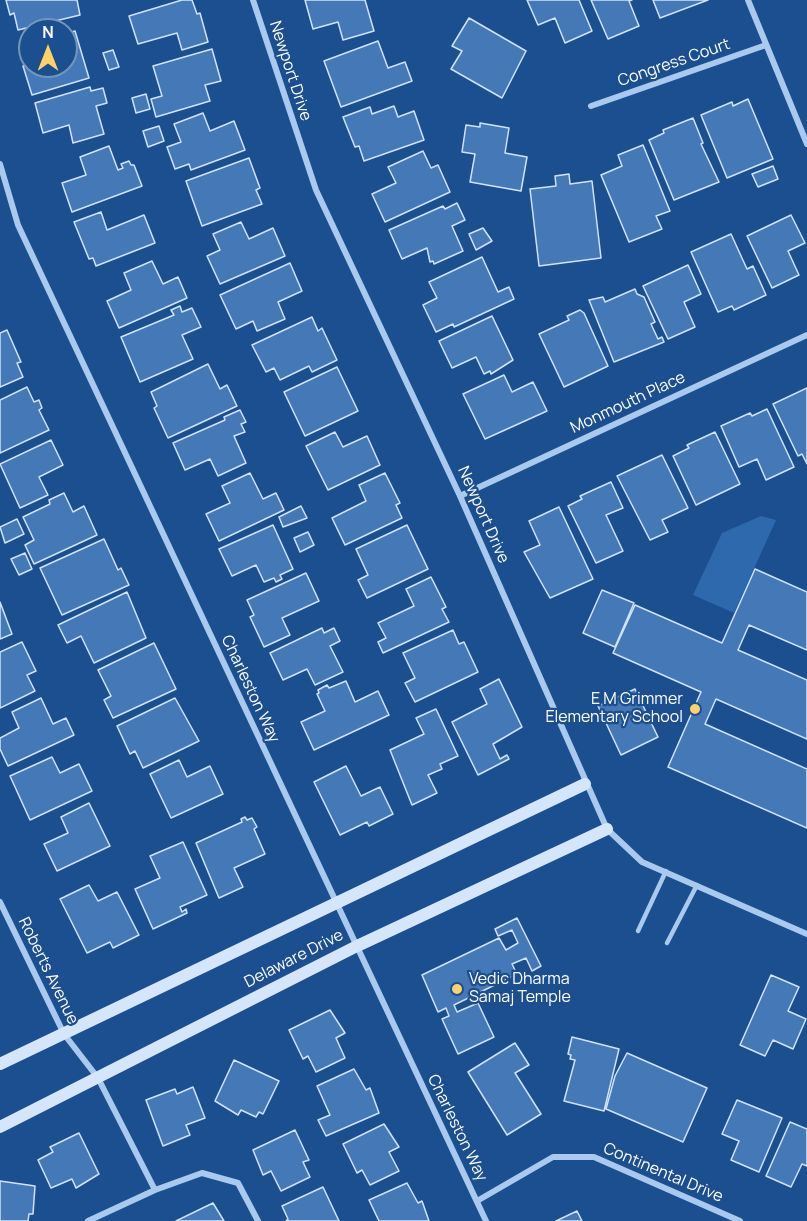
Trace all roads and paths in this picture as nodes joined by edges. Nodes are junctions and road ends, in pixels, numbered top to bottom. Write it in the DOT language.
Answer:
graph roads {
  1 [pos="253,0"];
  2 [pos="748,0"];
  3 [pos="766,45"];
  4 [pos="591,106"];
  5 [pos="807,144"];
  6 [pos="0,164"];
  7 [pos="807,335"];
  8 [pos="460,496"];
  9 [pos="585,784"];
  10 [pos="607,829"];
  11 [pos="666,871"];
  12 [pos="697,885"];
  13 [pos="0,902"];
  14 [pos="336,904"];
  15 [pos="638,931"];
  16 [pos="807,934"];
  17 [pos="667,943"];
  18 [pos="355,947"];
  19 [pos="64,1034"];
  20 [pos="0,1065"];
  21 [pos="98,1078"];
  22 [pos="0,1127"];
  23 [pos="155,1190"];
  24 [pos="477,1201"];
  25 [pos="88,1221"];
  26 [pos="258,1221"];
  27 [pos="486,1221"];
  28 [pos="740,1221"];
  1 -- 8 [label="street, Newport Drive"];
  2 -- 3 [label="street"];
  3 -- 4 [label="street, Congress Court"];
  3 -- 5 [label="street"];
  6 -- 14 [label="street, Charleston Way"];
  7 -- 8 [label="street, Monmouth Place"];
  8 -- 9 [label="street, Newport Drive"];
  9 -- 10 [label="street, Newport Drive"];
  9 -- 14 [label="street, Delaware Drive"];
  10 -- 11 [label="street, Newport Drive"];
  10 -- 18 [label="street, Delaware Drive"];
  11 -- 12 [label="street, Newport Drive"];
  11 -- 15 [label="lane"];
  12 -- 16 [label="street, Newport Drive"];
  12 -- 17 [label="lane"];
  13 -- 19 [label="street, Roberts Avenue"];
  14 -- 18 [label="street, Charleston Way"];
  14 -- 19 [label="street, Delaware Drive"];
  18 -- 21 [label="street, Delaware Drive"];
  18 -- 24 [label="street, Charleston Way"];
  19 -- 20 [label="street, Delaware Drive"];
  19 -- 21 [label="street, Roberts Avenue"];
  21 -- 22 [label="street, Delaware Drive"];
  21 -- 23 [label="street, Roberts Avenue"];
  23 -- 25 [label="street"];
  23 -- 26 [label="street"];
  24 -- 27 [label="street, Charleston Way"];
  24 -- 28 [label="street, Continental Drive"];
}
